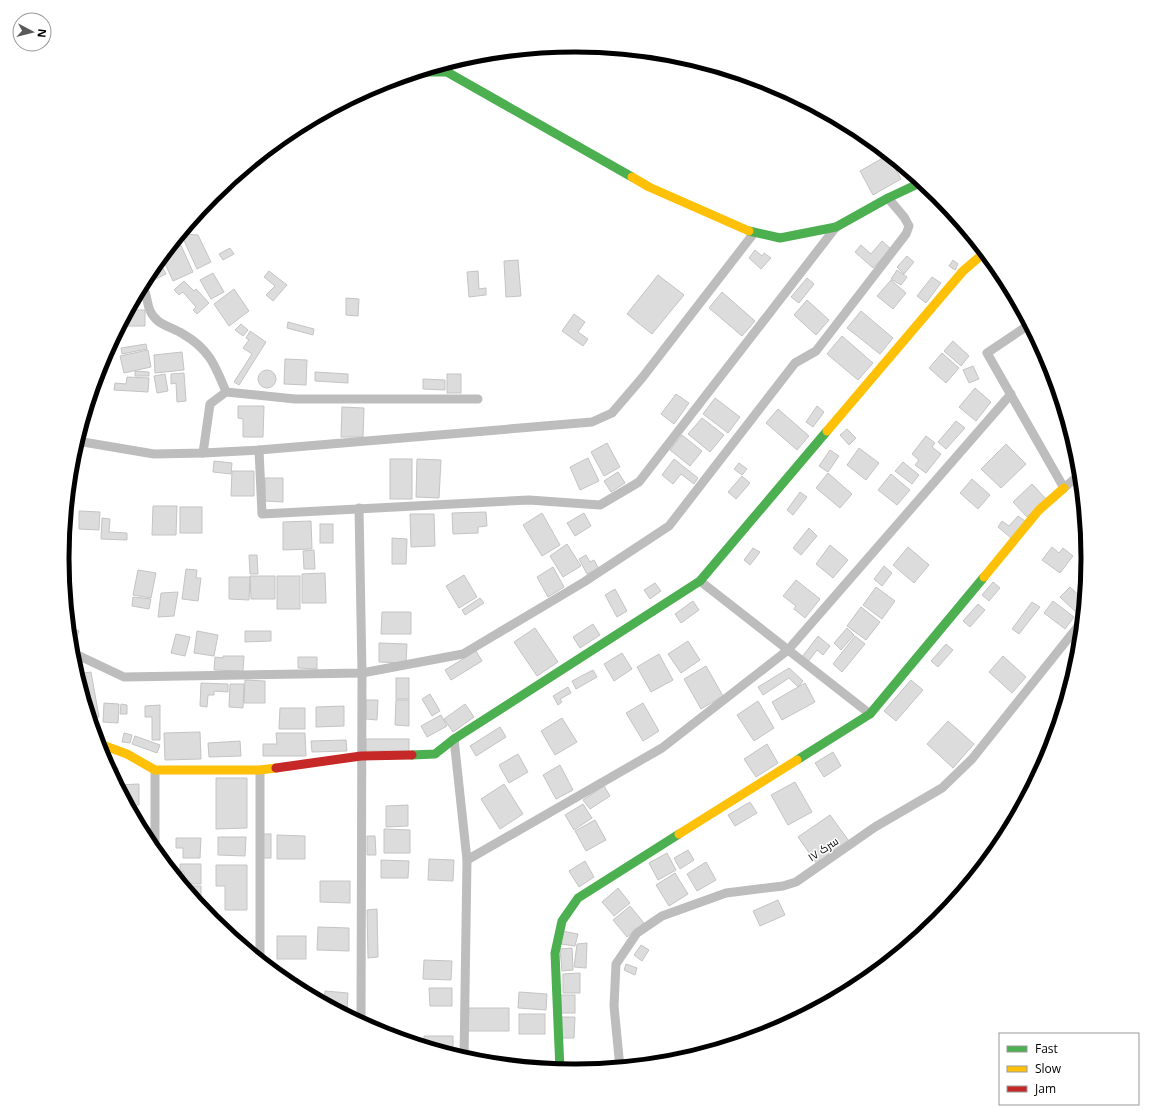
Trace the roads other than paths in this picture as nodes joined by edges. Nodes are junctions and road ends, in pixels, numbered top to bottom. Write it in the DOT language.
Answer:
graph roads {
  1 [pos="435,72"];
  2 [pos="916,185"];
  3 [pos="888,198"];
  4 [pos="836,227"];
  5 [pos="754,233"];
  6 [pos="981,256"];
  7 [pos="146,291"];
  8 [pos="1026,327"];
  9 [pos="226,392"];
  10 [pos="1011,394"];
  11 [pos="478,399"];
  12 [pos="83,442"];
  13 [pos="260,450"];
  14 [pos="203,453"];
  15 [pos="1075,478"];
  16 [pos="1064,488"];
  17 [pos="359,508"];
  18 [pos="700,581"];
  19 [pos="1078,627"];
  20 [pos="788,650"];
  21 [pos="79,656"];
  22 [pos="362,673"];
  23 [pos="870,714"];
  24 [pos="454,740"];
  25 [pos="106,746"];
  26 [pos="361,756"];
  27 [pos="155,770"];
  28 [pos="260,770"];
  29 [pos="154,840"];
  30 [pos="466,860"];
  31 [pos="260,954"];
  32 [pos="361,1017"];
  33 [pos="464,1052"];
  34 [pos="620,1063"];
  35 [pos="560,1065"];
  1 -- 5 [label="street"];
  2 -- 3 [label="street"];
  3 -- 4 [label="street"];
  3 -- 22 [label="street"];
  4 -- 5 [label="street"];
  4 -- 17 [label="street"];
  5 -- 13 [label="street"];
  6 -- 18 [label="street"];
  7 -- 9 [label="street"];
  8 -- 10 [label="street"];
  9 -- 11 [label="street"];
  9 -- 14 [label="street"];
  10 -- 16 [label="street"];
  10 -- 20 [label="street"];
  12 -- 14 [label="street"];
  13 -- 14 [label="street"];
  13 -- 17 [label="street"];
  15 -- 16 [label="street"];
  16 -- 23 [label="street"];
  17 -- 22 [label="street"];
  18 -- 20 [label="street"];
  18 -- 24 [label="street"];
  19 -- 34 [label="street, سرک ۱۷"];
  20 -- 23 [label="street"];
  20 -- 30 [label="street"];
  21 -- 22 [label="street"];
  22 -- 26 [label="street"];
  23 -- 35 [label="street"];
  24 -- 26 [label="street"];
  24 -- 30 [label="street"];
  25 -- 27 [label="street"];
  26 -- 28 [label="street"];
  26 -- 32 [label="street"];
  27 -- 28 [label="street"];
  27 -- 29 [label="street"];
  28 -- 31 [label="street"];
  30 -- 33 [label="street"];
}
